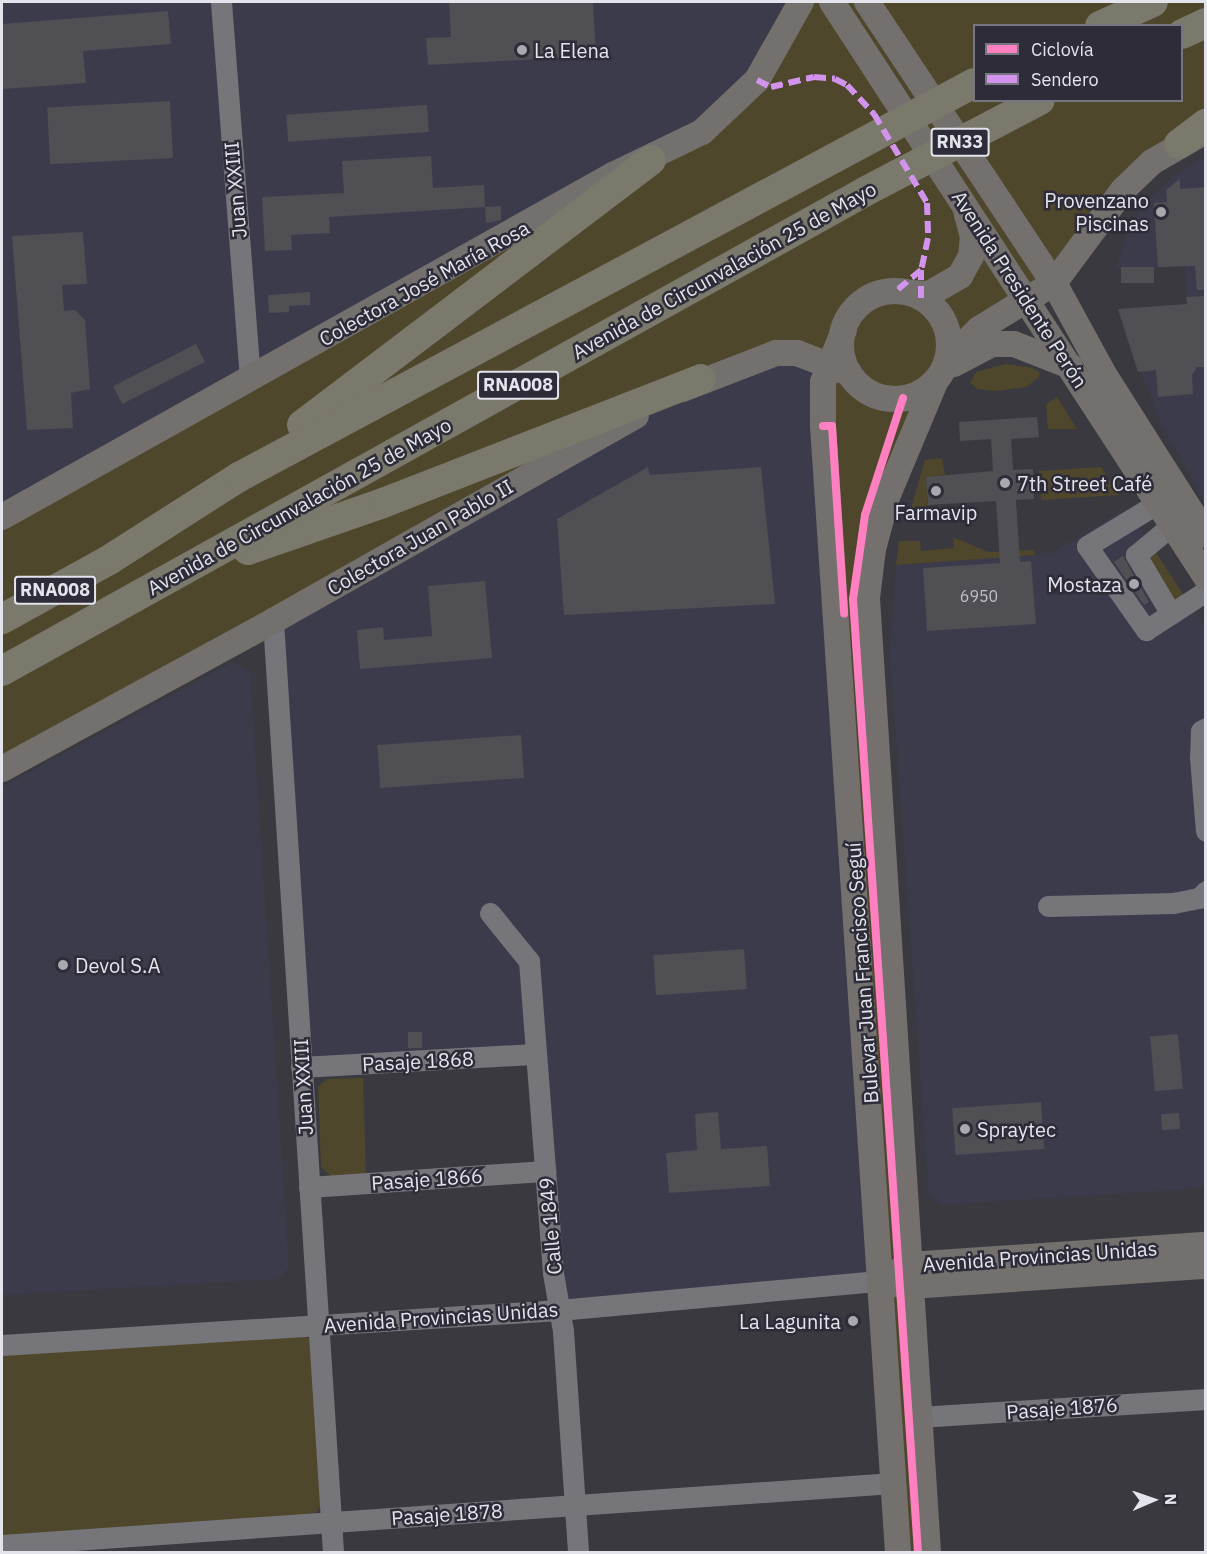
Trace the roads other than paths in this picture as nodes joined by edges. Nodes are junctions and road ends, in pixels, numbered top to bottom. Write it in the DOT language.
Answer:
graph roads {
  1 [pos="221,2"];
  2 [pos="801,2"];
  3 [pos="832,2"];
  4 [pos="867,2"];
  5 [pos="1153,2"];
  6 [pos="1206,23"];
  7 [pos="1104,24"];
  8 [pos="1183,34"];
  9 [pos="973,84"];
  10 [pos="1028,106"];
  11 [pos="1206,124"];
  12 [pos="1206,131"];
  13 [pos="1179,144"];
  14 [pos="651,160"];
  15 [pos="963,202"];
  16 [pos="1054,283"];
  17 [pos="910,293"];
  18 [pos="1028,300"];
  19 [pos="1070,366"];
  20 [pos="838,368"];
  21 [pos="942,371"];
  22 [pos="250,378"];
  23 [pos="701,380"];
  24 [pos="239,477"];
  25 [pos="1158,503"];
  26 [pos="2,517"];
  27 [pos="1172,525"];
  28 [pos="1206,534"];
  29 [pos="1206,577"];
  30 [pos="168,578"];
  31 [pos="1206,591"];
  32 [pos="1171,614"];
  33 [pos="2,619"];
  34 [pos="273,621"];
  35 [pos="2,670"];
  36 [pos="1206,728"];
  37 [pos="2,769"];
  38 [pos="1206,831"];
  39 [pos="1206,891"];
  40 [pos="1048,906"];
  41 [pos="490,913"];
  42 [pos="536,1054"];
  43 [pos="301,1067"];
  44 [pos="545,1171"];
  45 [pos="309,1187"];
  46 [pos="1206,1245"];
  47 [pos="1206,1266"];
  48 [pos="909,1276"];
  49 [pos="879,1281"];
  50 [pos="559,1310"];
  51 [pos="318,1325"];
  52 [pos="2,1346"];
  53 [pos="1206,1399"];
  54 [pos="919,1417"];
  55 [pos="893,1483"];
  56 [pos="575,1505"];
  57 [pos="331,1522"];
  58 [pos="2,1545"];
  59 [pos="333,1552"];
  60 [pos="578,1552"];
  61 [pos="897,1552"];
  62 [pos="928,1552"];
  1 -- 22 [label="street, Juan XXIII"];
  2 -- 14 [label="main road, Colectora José María Rosa"];
  3 -- 15 [label="main road, Avenida Presidente Perón / RN33"];
  4 -- 16 [label="main road, Avenida Presidente Perón / RN33"];
  5 -- 7 [label="highway"];
  6 -- 8 [label="highway"];
  9 -- 24 [label="highway, RNA008"];
  10 -- 30 [label="highway, Avenida de Circunvalación 25 de Mayo / RNA008"];
  11 -- 13 [label="highway"];
  12 -- 13 [label="main road"];
  13 -- 16 [label="main road"];
  14 -- 22 [label="main road, Colectora José María Rosa"];
  14 -- 24 [label="highway"];
  15 -- 17 [label="main road"];
  15 -- 18 [label="main road, Avenida Presidente Perón / RN33"];
  16 -- 18 [label="main road"];
  16 -- 28 [label="main road, Avenida Presidente Perón"];
  17 -- 20 [label="main road, Bulevar Juan Francisco Seguí"];
  17 -- 21 [label="main road"];
  18 -- 19 [label="main road, Avenida Presidente Perón"];
  18 -- 21 [label="main road"];
  19 -- 21 [label="main road"];
  19 -- 25 [label="main road, Avenida Presidente Perón"];
  20 -- 21 [label="main road"];
  20 -- 23 [label="main road, Colectora Juan Pablo II"];
  20 -- 49 [label="main road, Bulevar Juan Francisco Seguí"];
  21 -- 48 [label="main road, Bulevar Juan Francisco Seguí"];
  22 -- 26 [label="main road, Colectora José María Rosa"];
  23 -- 30 [label="highway, RNA008"];
  23 -- 34 [label="main road, Colectora Juan Pablo II"];
  24 -- 33 [label="highway, RNA008"];
  25 -- 27 [label="main road, Avenida Presidente Perón"];
  25 -- 32 [label="street"];
  27 -- 29 [label="main road, Avenida Presidente Perón"];
  27 -- 32 [label="street"];
  30 -- 35 [label="highway, Avenida de Circunvalación 25 de Mayo / RNA008"];
  31 -- 32 [label="street"];
  34 -- 37 [label="main road, Colectora Juan Pablo II"];
  34 -- 43 [label="street, Juan XXIII"];
  36 -- 38 [label="street"];
  39 -- 40 [label="street"];
  41 -- 42 [label="street, Calle 1849"];
  42 -- 43 [label="street, Pasaje 1868"];
  42 -- 44 [label="street, Calle 1849"];
  43 -- 45 [label="street, Juan XXIII"];
  44 -- 45 [label="street, Pasaje 1866"];
  44 -- 50 [label="street, Calle 1849"];
  45 -- 51 [label="street, Juan XXIII"];
  46 -- 48 [label="main road, Avenida Provincias Unidas"];
  47 -- 48 [label="main road, Avenida Provincias Unidas"];
  48 -- 49 [label="main road, Avenida Provincias Unidas"];
  48 -- 54 [label="main road, Bulevar Juan Francisco Seguí"];
  49 -- 50 [label="street, Avenida Provincias Unidas"];
  49 -- 55 [label="main road, Bulevar Juan Francisco Seguí"];
  50 -- 51 [label="street, Avenida Provincias Unidas"];
  50 -- 56 [label="street, Calle 1849"];
  51 -- 52 [label="street, Avenida Provincias Unidas"];
  51 -- 57 [label="street, Juan XXIII"];
  53 -- 54 [label="street, Pasaje 1876"];
  54 -- 62 [label="main road, Bulevar Juan Francisco Seguí"];
  55 -- 56 [label="street, Pasaje 1878"];
  55 -- 61 [label="main road, Bulevar Juan Francisco Seguí"];
  56 -- 57 [label="street, Pasaje 1878"];
  56 -- 60 [label="street, Calle 1849"];
  57 -- 58 [label="street, Pasaje 1878"];
  57 -- 59 [label="street, Juan XXIII"];
}
